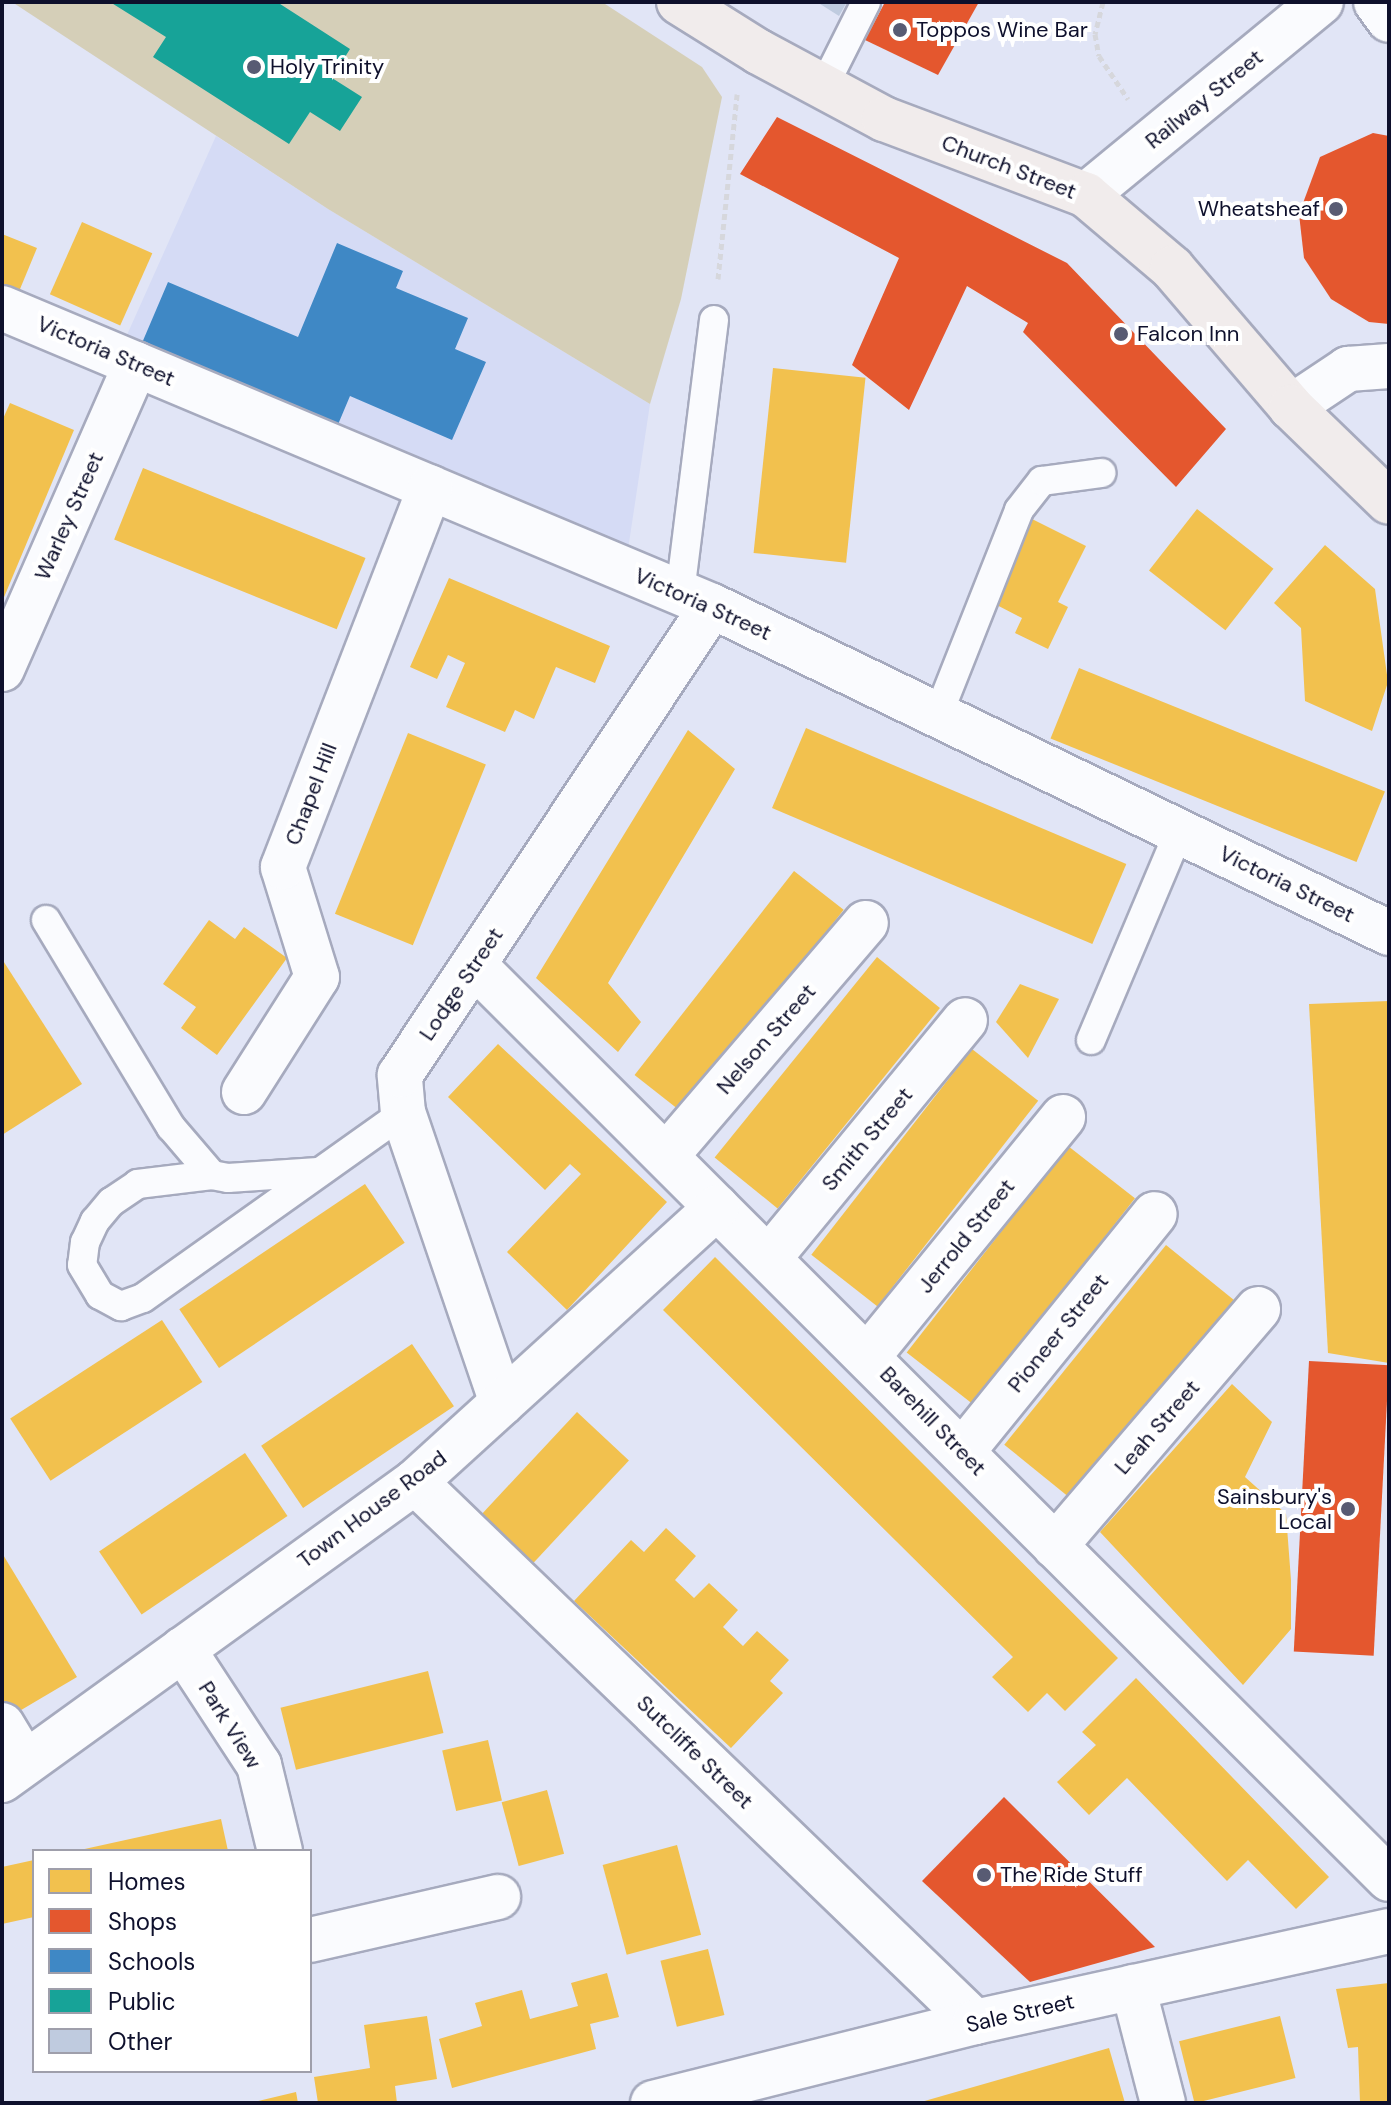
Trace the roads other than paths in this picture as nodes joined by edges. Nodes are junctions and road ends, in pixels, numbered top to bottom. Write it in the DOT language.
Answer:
graph roads {
  1 [pos="679,2"];
  2 [pos="866,2"];
  3 [pos="1321,2"];
  4 [pos="1376,2"];
  5 [pos="1389,20"];
  6 [pos="823,88"];
  7 [pos="1086,195"];
  8 [pos="2,308"];
  9 [pos="714,320"];
  10 [pos="136,364"];
  11 [pos="1389,366"];
  12 [pos="1291,407"];
  13 [pos="1101,473"];
  14 [pos="430,488"];
  15 [pos="1389,502"];
  16 [pos="696,600"];
  17 [pos="2,669"];
  18 [pos="938,715"];
  19 [pos="1179,832"];
  20 [pos="46,920"];
  21 [pos="866,923"];
  22 [pos="1389,933"];
  23 [pos="474,965"];
  24 [pos="965,1020"];
  25 [pos="1091,1040"];
  26 [pos="244,1092"];
  27 [pos="403,1113"];
  28 [pos="1063,1117"];
  29 [pos="666,1156"];
  30 [pos="319,1172"];
  31 [pos="212,1175"];
  32 [pos="717,1207"];
  33 [pos="1155,1214"];
  34 [pos="769,1258"];
  35 [pos="1258,1309"];
  36 [pos="869,1355"];
  37 [pos="502,1403"];
  38 [pos="962,1452"];
  39 [pos="415,1482"];
  40 [pos="1055,1546"];
  41 [pos="183,1649"];
  42 [pos="2,1725"];
  43 [pos="14,1771"];
  44 [pos="280,1849"];
  45 [pos="1389,1879"];
  46 [pos="498,1897"];
  47 [pos="1389,1931"];
  48 [pos="312,1940"];
  49 [pos="1133,1987"];
  50 [pos="975,2022"];
  51 [pos="653,2103"];
  52 [pos="1163,2103"];
  1 -- 6 [label="highway, Church Street"];
  2 -- 6 [label="lane"];
  3 -- 7 [label="street, Railway Street"];
  4 -- 5 [label="street"];
  6 -- 7 [label="highway, Church Street"];
  7 -- 12 [label="highway, Church Street"];
  8 -- 10 [label="street, Victoria Street"];
  9 -- 16 [label="lane"];
  10 -- 14 [label="street, Victoria Street"];
  10 -- 17 [label="street, Warley Street"];
  11 -- 12 [label="street"];
  12 -- 15 [label="highway, Church Street"];
  13 -- 18 [label="lane"];
  14 -- 16 [label="street, Victoria Street"];
  14 -- 26 [label="street, Chapel Hill"];
  16 -- 18 [label="street, Victoria Street"];
  16 -- 23 [label="street, Lodge Street"];
  18 -- 19 [label="street, Victoria Street"];
  19 -- 22 [label="street, Victoria Street"];
  19 -- 25 [label="lane"];
  20 -- 31 [label="lane"];
  21 -- 29 [label="street, Nelson Street"];
  23 -- 27 [label="street, Lodge Street"];
  23 -- 29 [label="street, Barehill Street"];
  24 -- 34 [label="street, Smith Street"];
  27 -- 30 [label="lane"];
  27 -- 37 [label="street, Lodge Street"];
  28 -- 36 [label="street, Jerrold Street"];
  29 -- 32 [label="street, Barehill Street"];
  30 -- 31 [label="lane"];
  30 -- 31 [label="lane"];
  32 -- 34 [label="street, Barehill Street"];
  32 -- 37 [label="street, Town House Road"];
  33 -- 38 [label="street, Pioneer Street"];
  34 -- 36 [label="street, Barehill Street"];
  35 -- 40 [label="street, Leah Street"];
  36 -- 38 [label="street, Barehill Street"];
  37 -- 39 [label="street, Town House Road"];
  38 -- 40 [label="street, Barehill Street"];
  39 -- 41 [label="street, Town House Road"];
  39 -- 50 [label="street, Sutcliffe Street"];
  40 -- 45 [label="street, Barehill Street"];
  41 -- 43 [label="street, Town House Road"];
  41 -- 44 [label="street, Park View"];
  42 -- 43 [label="street"];
  46 -- 48 [label="street"];
  47 -- 49 [label="street, Sale Street"];
  49 -- 50 [label="street, Sale Street"];
  49 -- 52 [label="street"];
  50 -- 51 [label="street, Sale Street"];
}
